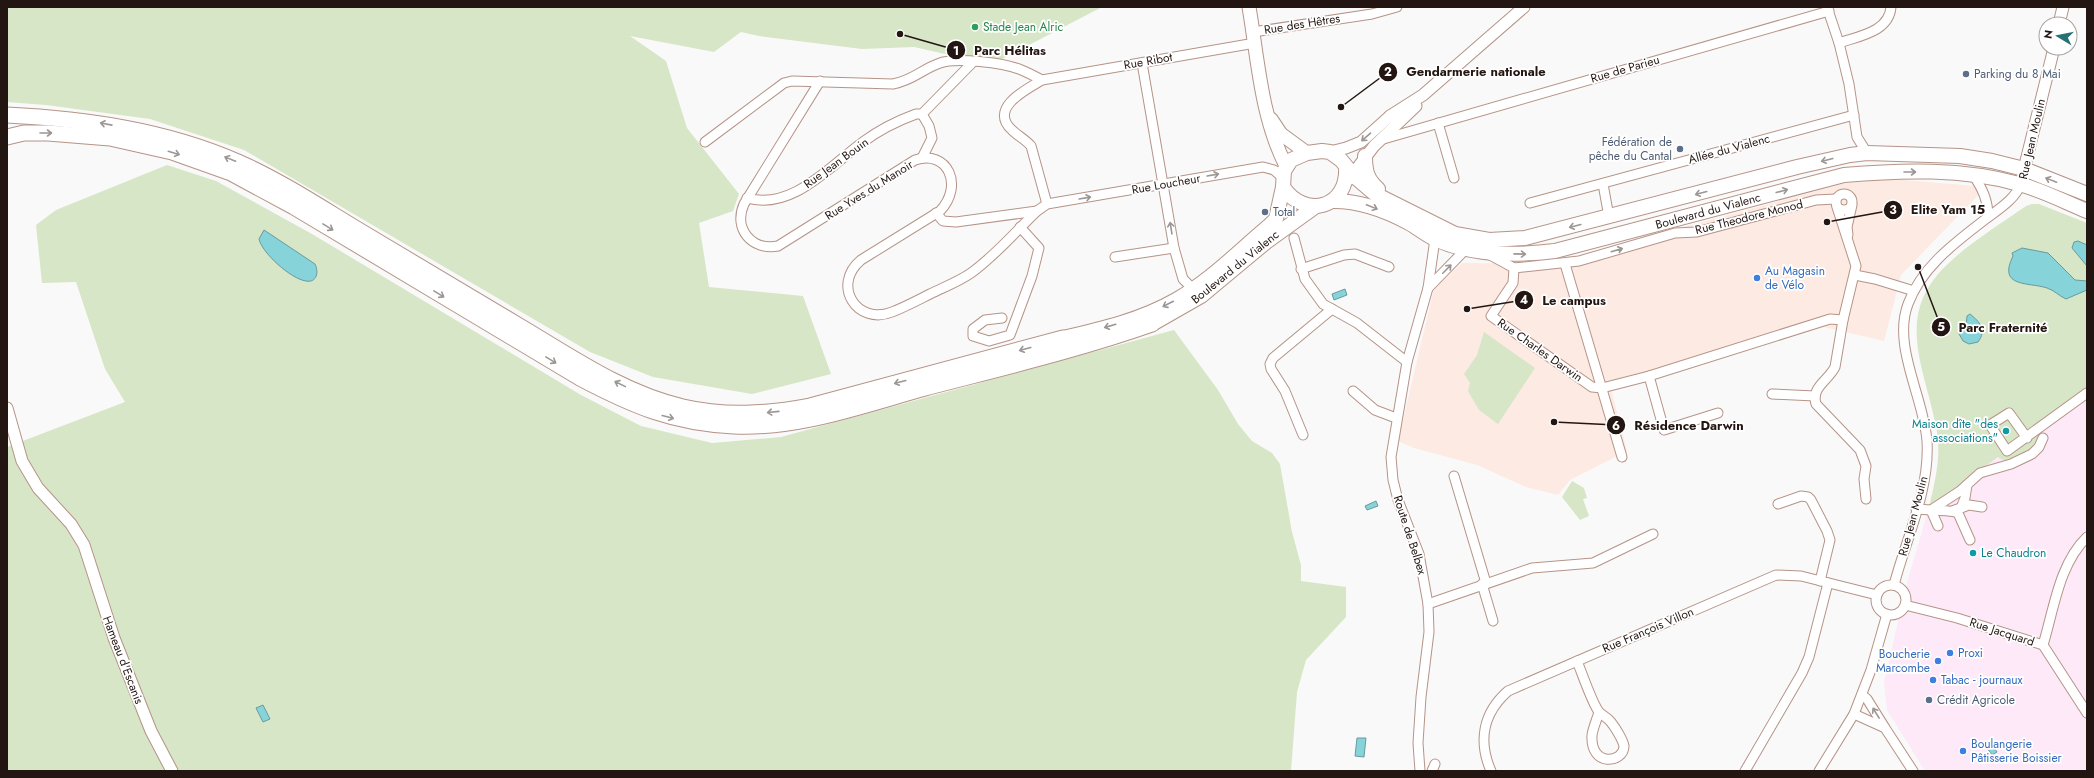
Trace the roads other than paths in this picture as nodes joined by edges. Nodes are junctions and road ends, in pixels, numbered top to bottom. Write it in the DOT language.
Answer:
graph roads {
  1 [pos="1249,7"];
  2 [pos="1397,7"];
  3 [pos="1524,7"];
  4 [pos="1891,7"];
  5 [pos="1828,9"];
  6 [pos="1254,37"];
  7 [pos="1839,43"];
  8 [pos="2052,56"];
  9 [pos="973,62"];
  10 [pos="1142,63"];
  11 [pos="1042,80"];
  12 [pos="820,81"];
  13 [pos="1266,111"];
  14 [pos="922,114"];
  15 [pos="7,115"];
  16 [pos="1854,115"];
  17 [pos="1396,118"];
  18 [pos="1438,123"];
  19 [pos="1422,127"];
  20 [pos="7,137"];
  21 [pos="1857,137"];
  22 [pos="1379,141"];
  23 [pos="705,142"];
  24 [pos="1330,152"];
  25 [pos="1307,153"];
  26 [pos="1867,153"];
  27 [pos="1850,155"];
  28 [pos="1365,156"];
  29 [pos="922,158"];
  30 [pos="2024,169"];
  31 [pos="1348,174"];
  32 [pos="1284,176"];
  33 [pos="1973,176"];
  34 [pos="1454,178"];
  35 [pos="1164,184"];
  36 [pos="1603,184"];
  37 [pos="2021,184"];
  38 [pos="2087,194"];
  39 [pos="747,198"];
  40 [pos="1334,201"];
  41 [pos="1836,203"];
  42 [pos="1047,204"];
  43 [pos="1530,204"];
  44 [pos="1394,205"];
  45 [pos="1852,205"];
  46 [pos="1316,206"];
  47 [pos="1037,211"];
  48 [pos="2087,211"];
  49 [pos="936,213"];
  50 [pos="1609,217"];
  51 [pos="1988,217"];
  52 [pos="1673,223"];
  53 [pos="1020,227"];
  54 [pos="1294,238"];
  55 [pos="1435,239"];
  56 [pos="1639,244"];
  57 [pos="1174,248"];
  58 [pos="1466,250"];
  59 [pos="1852,252"];
  60 [pos="1485,253"];
  61 [pos="1115,257"];
  62 [pos="1566,264"];
  63 [pos="1389,267"];
  64 [pos="1514,268"];
  65 [pos="1301,269"];
  66 [pos="1855,275"];
  67 [pos="1428,288"];
  68 [pos="1193,289"];
  69 [pos="1914,291"];
  70 [pos="1332,309"];
  71 [pos="1002,318"];
  72 [pos="1843,320"];
  73 [pos="1152,324"];
  74 [pos="1063,338"];
  75 [pos="1407,362"];
  76 [pos="1649,376"];
  77 [pos="1602,388"];
  78 [pos="1353,391"];
  79 [pos="2087,393"];
  80 [pos="1772,394"];
  81 [pos="1815,396"];
  82 [pos="7,408"];
  83 [pos="1718,413"];
  84 [pos="1396,418"];
  85 [pos="1303,435"];
  86 [pos="2027,438"];
  87 [pos="2043,438"];
  88 [pos="1622,457"];
  89 [pos="1454,476"];
  90 [pos="1967,486"];
  91 [pos="1866,499"];
  92 [pos="1778,504"];
  93 [pos="1982,507"];
  94 [pos="1916,509"];
  95 [pos="1956,509"];
  96 [pos="1931,510"];
  97 [pos="1938,526"];
  98 [pos="1653,534"];
  99 [pos="2087,537"];
  100 [pos="1970,540"];
  101 [pos="1824,582"];
  102 [pos="1484,584"];
  103 [pos="1894,585"];
  104 [pos="1877,595"];
  105 [pos="1428,604"];
  106 [pos="1905,605"];
  107 [pos="1887,614"];
  108 [pos="1493,621"];
  109 [pos="2043,645"];
  110 [pos="1577,661"];
  111 [pos="1862,695"];
  112 [pos="1599,712"];
  113 [pos="2087,713"];
  114 [pos="1854,714"];
  115 [pos="1885,728"];
  116 [pos="172,771"];
  117 [pos="1420,771"];
  118 [pos="1491,771"];
  119 [pos="1745,771"];
  120 [pos="1819,771"];
  121 [pos="1913,771"];
  1 -- 6 [label="main road"];
  2 -- 6 [label="street, Rue des Hêtres"];
  3 -- 17 [label="street"];
  4 -- 7 [label="street"];
  5 -- 7 [label="street"];
  5 -- 18 [label="street, Rue de Parieu"];
  6 -- 10 [label="street, Rue Ribot"];
  6 -- 13 [label="main road"];
  7 -- 16 [label="street"];
  8 -- 30 [label="street, Rue Jean Moulin"];
  9 -- 11 [label="street"];
  9 -- 12 [label="street"];
  9 -- 14 [label="street"];
  10 -- 11 [label="street, Rue Ribot"];
  10 -- 35 [label="street"];
  11 -- 42 [label="street"];
  12 -- 23 [label="street"];
  12 -- 39 [label="street, Rue Yves du Manoir"];
  13 -- 25 [label="main road"];
  13 -- 32 [label="main road"];
  14 -- 29 [label="street"];
  14 -- 39 [label="street, Rue Jean Bouin"];
  74 -- 15 [label="highway, one-way"];
  16 -- 21 [label="street"];
  16 -- 36 [label="street, Allée du Vialenc"];
  17 -- 19 [label="street"];
  17 -- 22 [label="street"];
  17 -- 24 [label="street, one-way"];
  18 -- 19 [label="street, Rue de Parieu"];
  18 -- 34 [label="street"];
  19 -- 22 [label="street, Rue de Parieu"];
  20 -- 73 [label="highway, one-way"];
  21 -- 26 [label="street"];
  21 -- 27 [label="street"];
  22 -- 28 [label="street"];
  24 -- 25 [label="main road"];
  24 -- 31 [label="main road"];
  25 -- 32 [label="main road"];
  26 -- 27 [label="main road, Boulevard du Vialenc"];
  26 -- 30 [label="main road, Boulevard du Vialenc"];
  27 -- 50 [label="main road, Boulevard du Vialenc, one-way"];
  28 -- 31 [label="street"];
  28 -- 44 [label="main road"];
  29 -- 39 [label="street, Rue Yves du Manoir"];
  29 -- 49 [label="street, Rue Yves du Manoir"];
  30 -- 37 [label="street, Rue Jean Moulin"];
  38 -- 30 [label="main road, Boulevard du Vialenc, one-way"];
  31 -- 40 [label="main road"];
  31 -- 44 [label="main road, Boulevard du Vialenc"];
  35 -- 32 [label="street, Rue Loucheur, one-way"];
  32 -- 46 [label="main road"];
  32 -- 68 [label="main road"];
  33 -- 37 [label="main road, Boulevard du Vialenc"];
  33 -- 51 [label="street"];
  52 -- 33 [label="main road, Boulevard du Vialenc, one-way"];
  42 -- 35 [label="street, Rue Loucheur, one-way"];
  57 -- 35 [label="street, one-way"];
  36 -- 43 [label="street, Allée du Vialenc"];
  36 -- 50 [label="street"];
  37 -- 48 [label="main road, Boulevard du Vialenc"];
  37 -- 51 [label="street, Rue Jean Moulin"];
  40 -- 46 [label="main road"];
  40 -- 55 [label="main road, Boulevard du Vialenc, one-way"];
  41 -- 45 [label="street"];
  41 -- 45 [label="street"];
  41 -- 56 [label="street, Rue Theodore Monod"];
  41 -- 59 [label="street"];
  42 -- 47 [label="street, Rue Yves du Manoir"];
  50 -- 44 [label="main road, Boulevard du Vialenc, one-way"];
  45 -- 59 [label="street"];
  46 -- 73 [label="main road, Boulevard du Vialenc"];
  47 -- 49 [label="street"];
  47 -- 53 [label="street, Rue Yves du Manoir"];
  49 -- 53 [label="street, Rue Yves du Manoir"];
  51 -- 69 [label="street, Rue Jean Moulin"];
  52 -- 56 [label="street, Rue Theodore Monod"];
  60 -- 52 [label="main road, Boulevard du Vialenc, one-way"];
  53 -- 71 [label="street"];
  54 -- 65 [label="street"];
  55 -- 58 [label="main road, Boulevard du Vialenc"];
  55 -- 67 [label="street, Route de Belbex"];
  62 -- 56 [label="street, Rue Theodore Monod, one-way"];
  57 -- 61 [label="street"];
  57 -- 68 [label="street"];
  58 -- 60 [label="main road, Boulevard du Vialenc"];
  67 -- 58 [label="street, Route de Belbex, one-way"];
  59 -- 66 [label="street"];
  60 -- 64 [label="street"];
  62 -- 64 [label="street, Rue Theodore Monod"];
  62 -- 77 [label="street, Rue Charles Darwin"];
  63 -- 65 [label="street"];
  64 -- 77 [label="street, Rue Charles Darwin"];
  65 -- 70 [label="street"];
  66 -- 69 [label="street"];
  66 -- 72 [label="street"];
  67 -- 75 [label="street, Route de Belbex"];
  68 -- 74 [label="main road, one-way"];
  69 -- 94 [label="street, Rue Jean Moulin"];
  70 -- 75 [label="street"];
  70 -- 85 [label="street"];
  72 -- 76 [label="street"];
  72 -- 81 [label="street"];
  75 -- 84 [label="street, Route de Belbex"];
  76 -- 77 [label="street"];
  76 -- 83 [label="street"];
  77 -- 88 [label="street"];
  78 -- 84 [label="street"];
  79 -- 86 [label="street"];
  80 -- 81 [label="street"];
  81 -- 91 [label="street"];
  82 -- 116 [label="street, Hameau d'Escanis"];
  84 -- 105 [label="street, Route de Belbex"];
  87 -- 90 [label="street"];
  89 -- 102 [label="street"];
  90 -- 95 [label="street"];
  90 -- 96 [label="street"];
  92 -- 101 [label="street"];
  93 -- 95 [label="street"];
  94 -- 96 [label="street"];
  94 -- 103 [label="street, Rue Jean Moulin"];
  95 -- 96 [label="street"];
  95 -- 100 [label="street"];
  96 -- 97 [label="street"];
  98 -- 102 [label="street"];
  99 -- 109 [label="street"];
  101 -- 104 [label="street, Rue François Villon"];
  101 -- 110 [label="street, Rue François Villon"];
  101 -- 119 [label="street"];
  102 -- 105 [label="street"];
  102 -- 108 [label="street"];
  103 -- 104 [label="street"];
  103 -- 106 [label="street"];
  104 -- 107 [label="street"];
  105 -- 117 [label="street, Route de Belbex"];
  106 -- 107 [label="street"];
  106 -- 109 [label="street, Rue Jacquard"];
  107 -- 111 [label="street"];
  109 -- 113 [label="street, Rue Jacquard"];
  110 -- 112 [label="street"];
  110 -- 118 [label="street, Rue François Villon"];
  111 -- 114 [label="street"];
  115 -- 111 [label="street, one-way"];
  112 -- 112 [label="street"];
  114 -- 115 [label="street"];
  114 -- 120 [label="street"];
  115 -- 121 [label="street"];
}
